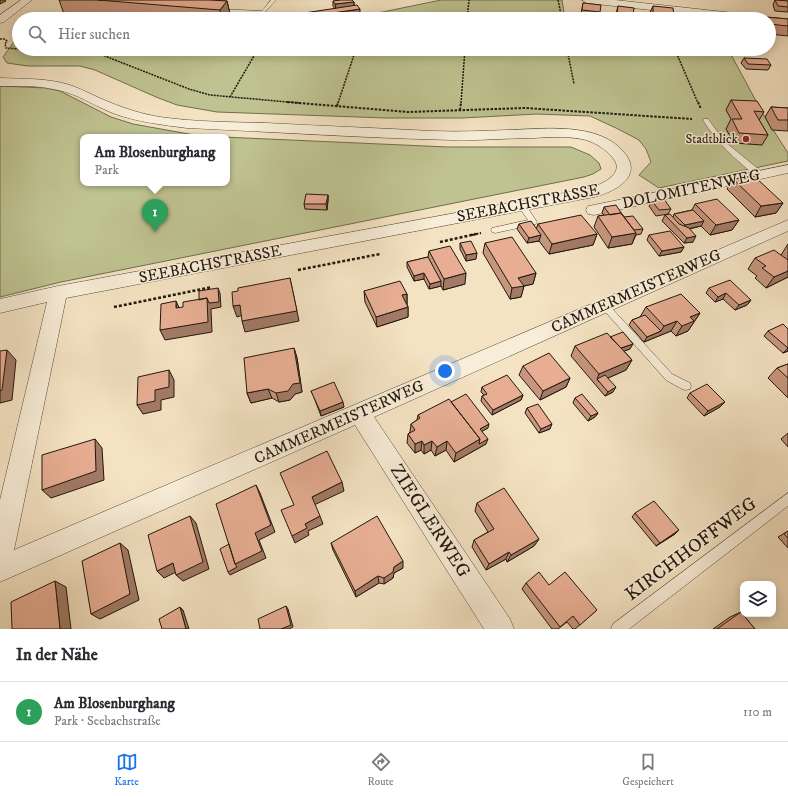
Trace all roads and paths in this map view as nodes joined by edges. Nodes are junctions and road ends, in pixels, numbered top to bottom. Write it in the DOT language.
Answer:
graph roads {
  1 [pos="27,0"];
  2 [pos="274,0"];
  3 [pos="469,0"];
  4 [pos="558,0"];
  5 [pos="586,0"];
  6 [pos="685,0"];
  7 [pos="210,9"];
  8 [pos="687,11"];
  9 [pos="250,12"];
  10 [pos="264,12"];
  11 [pos="468,12"];
  12 [pos="561,12"];
  13 [pos="696,12"];
  14 [pos="0,20"];
  15 [pos="0,39"];
  16 [pos="12,50"];
  17 [pos="102,56"];
  18 [pos="254,56"];
  19 [pos="354,56"];
  20 [pos="464,56"];
  21 [pos="568,56"];
  22 [pos="678,56"];
  23 [pos="0,82"];
  24 [pos="574,84"];
  25 [pos="230,97"];
  26 [pos="337,106"];
  27 [pos="460,110"];
  28 [pos="706,120"];
  29 [pos="788,169"];
  30 [pos="759,174"];
  31 [pos="522,206"];
  32 [pos="594,210"];
  33 [pos="788,225"];
  34 [pos="495,230"];
  35 [pos="440,242"];
  36 [pos="380,254"];
  37 [pos="298,270"];
  38 [pos="212,287"];
  39 [pos="58,293"];
  40 [pos="0,306"];
  41 [pos="604,306"];
  42 [pos="114,307"];
  43 [pos="686,386"];
  44 [pos="359,412"];
  45 [pos="788,499"];
  46 [pos="0,554"];
  47 [pos="0,569"];
  48 [pos="500,629"];
  49 [pos="618,629"];
  1 -- 14 [label="street"];
  2 -- 10 [label="lane"];
  3 -- 11 [label="path"];
  4 -- 12 [label="path"];
  5 -- 8 [label="street"];
  6 -- 8 [label="street"];
  7 -- 9 [label="lane"];
  8 -- 13 [label="street"];
  15 -- 16 [label="path"];
  17 -- 25 [label="path"];
  18 -- 25 [label="path"];
  19 -- 26 [label="path"];
  20 -- 27 [label="path"];
  21 -- 24 [label="path"];
  22 -- 28 [label="path"];
  23 -- 31 [label="street, SEEBACHSTRASSE"];
  25 -- 26 [label="path"];
  26 -- 27 [label="path"];
  27 -- 28 [label="path"];
  28 -- 30 [label="lane"];
  29 -- 30 [label="street, DOLOMITENWEG"];
  30 -- 32 [label="street, DOLOMITENWEG"];
  31 -- 34 [label="lane"];
  31 -- 39 [label="street, SEEBACHSTRASSE"];
  33 -- 41 [label="street, CAMMERMEISTERWEG"];
  34 -- 35 [label="path"];
  36 -- 37 [label="path"];
  38 -- 42 [label="path"];
  39 -- 40 [label="street, SEEBACHSTRASSE"];
  39 -- 46 [label="street"];
  41 -- 43 [label="lane"];
  41 -- 44 [label="street, CAMMERMEISTERWEG"];
  44 -- 47 [label="street, CAMMERMEISTERWEG"];
  44 -- 48 [label="street, ZIEGLERWEG"];
  45 -- 49 [label="lane, KIRCHHOFFWEG"];
}
